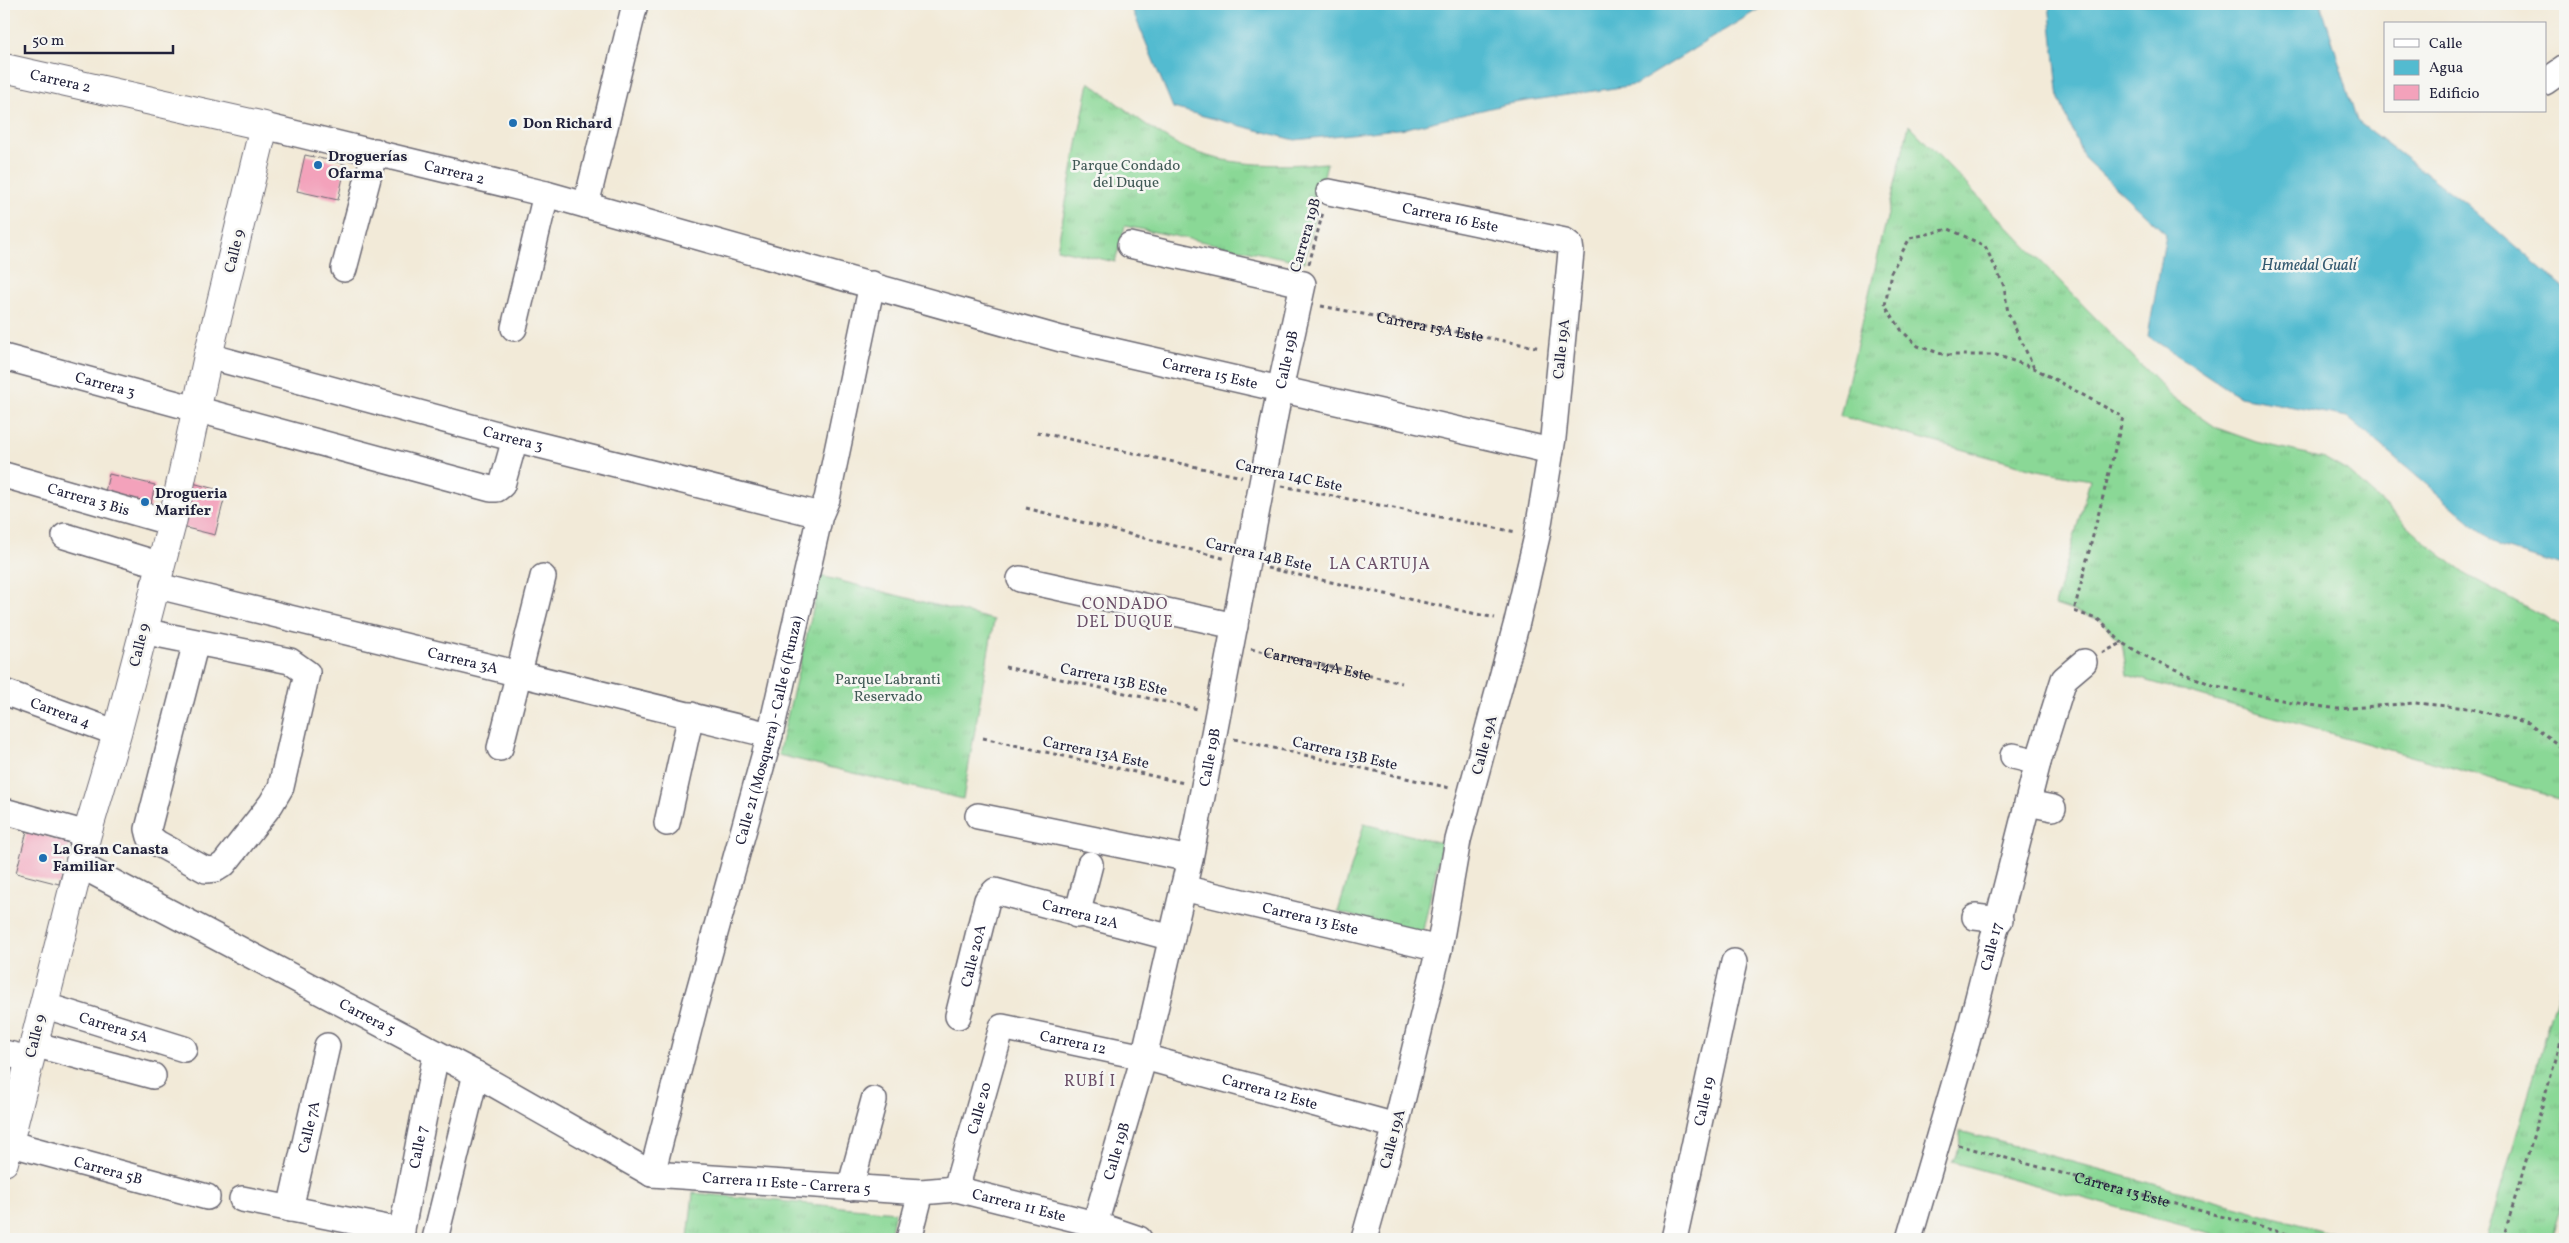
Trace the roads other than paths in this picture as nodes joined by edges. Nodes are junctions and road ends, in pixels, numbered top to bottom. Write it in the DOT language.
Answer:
graph roads {
  1 [pos="635,4"];
  2 [pos="4,68"];
  3 [pos="2565,68"];
  4 [pos="2546,81"];
  5 [pos="264,126"];
  6 [pos="375,151"];
  7 [pos="1329,192"];
  8 [pos="546,194"];
  9 [pos="586,205"];
  10 [pos="1130,245"];
  11 [pos="1570,245"];
  12 [pos="344,269"];
  13 [pos="872,284"];
  14 [pos="514,328"];
  15 [pos="208,356"];
  16 [pos="4,357"];
  17 [pos="1280,389"];
  18 [pos="197,409"];
  19 [pos="515,439"];
  20 [pos="1551,451"];
  21 [pos="4,475"];
  22 [pos="829,505"];
  23 [pos="172,523"];
  24 [pos="64,536"];
  25 [pos="158,575"];
  26 [pos="543,577"];
  27 [pos="1020,579"];
  28 [pos="142,630"];
  29 [pos="1233,636"];
  30 [pos="196,642"];
  31 [pos="2084,662"];
  32 [pos="518,674"];
  33 [pos="4,692"];
  34 [pos="691,715"];
  35 [pos="116,733"];
  36 [pos="770,735"];
  37 [pos="500,748"];
  38 [pos="2014,756"];
  39 [pos="2038,762"];
  40 [pos="2027,803"];
  41 [pos="2053,808"];
  42 [pos="4,811"];
  43 [pos="978,816"];
  44 [pos="667,823"];
  45 [pos="87,834"];
  46 [pos="1190,859"];
  47 [pos="1090,864"];
  48 [pos="80,865"];
  49 [pos="1183,888"];
  50 [pos="990,895"];
  51 [pos="1077,915"];
  52 [pos="1975,917"];
  53 [pos="2000,920"];
  54 [pos="1172,938"];
  55 [pos="1439,949"];
  56 [pos="1734,962"];
  57 [pos="42,1005"];
  58 [pos="958,1016"];
  59 [pos="1002,1027"];
  60 [pos="327,1046"];
  61 [pos="184,1049"];
  62 [pos="22,1052"];
  63 [pos="436,1054"];
  64 [pos="1144,1057"];
  65 [pos="476,1074"];
  66 [pos="153,1076"];
  67 [pos="874,1100"];
  68 [pos="1396,1126"];
  69 [pos="5,1156"];
  70 [pos="652,1174"];
  71 [pos="850,1188"];
  72 [pos="956,1189"];
  73 [pos="921,1192"];
  74 [pos="207,1197"];
  75 [pos="242,1199"];
  76 [pos="290,1209"];
  77 [pos="1095,1224"];
  78 [pos="401,1235"];
  79 [pos="435,1239"];
  80 [pos="909,1239"];
  81 [pos="1139,1239"];
  82 [pos="1364,1239"];
  83 [pos="1674,1239"];
  84 [pos="1909,1239"];
  1 -- 9 [label="street"];
  2 -- 5 [label="main road, Carrera 2"];
  3 -- 4 [label="street"];
  5 -- 6 [label="street, Carrera 2"];
  5 -- 15 [label="main road, Calle 9"];
  6 -- 8 [label="street, Carrera 2"];
  6 -- 12 [label="street"];
  7 -- 11 [label="street, Carrera 16 Este"];
  8 -- 9 [label="street, Carrera 2"];
  8 -- 14 [label="street"];
  9 -- 13 [label="street, Carrera 2"];
  10 -- 17 [label="street, Calle 19B"];
  11 -- 20 [label="street, Calle 19A"];
  13 -- 17 [label="street, Carrera 15 Este"];
  13 -- 22 [label="street, Calle 21 (Mosquera) - Calle 6 (Funza)"];
  15 -- 18 [label="main road, Calle 9"];
  15 -- 19 [label="street, Carrera 3"];
  16 -- 18 [label="street, Carrera 3"];
  17 -- 20 [label="street, Carrera 15 Este"];
  17 -- 29 [label="street, Calle 19B"];
  18 -- 19 [label="street, Carrera 3"];
  18 -- 23 [label="main road, Calle 9"];
  19 -- 22 [label="street, Carrera 3"];
  20 -- 55 [label="street, Calle 19A"];
  21 -- 23 [label="street, Carrera 3 Bis"];
  22 -- 36 [label="street, Calle 21 (Mosquera) - Calle 6 (Funza)"];
  23 -- 25 [label="main road, Calle 9"];
  24 -- 25 [label="street, Carrera 3A"];
  25 -- 28 [label="main road, Calle 9"];
  25 -- 32 [label="street, Carrera 3A"];
  26 -- 32 [label="street"];
  27 -- 29 [label="street"];
  28 -- 30 [label="street"];
  28 -- 35 [label="main road, Calle 9"];
  29 -- 46 [label="street, Calle 19B"];
  30 -- 30 [label="street"];
  31 -- 39 [label="street, Calle 17"];
  32 -- 34 [label="street, Carrera 3A"];
  32 -- 37 [label="street"];
  33 -- 35 [label="street, Carrera 4"];
  34 -- 36 [label="street, Carrera 3A"];
  34 -- 44 [label="street"];
  35 -- 45 [label="main road, Calle 9"];
  36 -- 70 [label="street, Calle 21 (Mosquera) - Calle 6 (Funza)"];
  38 -- 39 [label="street"];
  39 -- 40 [label="street, Calle 17"];
  40 -- 41 [label="street"];
  40 -- 53 [label="street, Calle 17"];
  42 -- 45 [label="street"];
  43 -- 46 [label="street"];
  45 -- 48 [label="main road, Calle 9"];
  46 -- 49 [label="street, Calle 19B"];
  47 -- 51 [label="street"];
  48 -- 57 [label="main road, Calle 9"];
  48 -- 63 [label="street, Carrera 5"];
  49 -- 54 [label="street, Calle 19B"];
  49 -- 55 [label="street, Carrera 13 Este"];
  50 -- 51 [label="street, Carrera 12A"];
  50 -- 58 [label="street, Calle 20A"];
  51 -- 54 [label="street, Carrera 12A"];
  52 -- 53 [label="street"];
  53 -- 84 [label="street, Calle 17"];
  54 -- 64 [label="street, Calle 19B"];
  55 -- 68 [label="street, Calle 19A"];
  56 -- 83 [label="street, Calle 19"];
  57 -- 61 [label="street, Carrera 5A"];
  57 -- 62 [label="main road, Calle 9"];
  59 -- 64 [label="street, Carrera 12"];
  59 -- 72 [label="street, Calle 20"];
  60 -- 76 [label="street, Calle 7A"];
  62 -- 66 [label="street"];
  62 -- 69 [label="main road, Calle 9"];
  63 -- 65 [label="street, Carrera 5"];
  63 -- 78 [label="street, Calle 7"];
  64 -- 68 [label="street, Carrera 12 Este"];
  64 -- 77 [label="street, Calle 19B"];
  65 -- 70 [label="street, Carrera 5"];
  65 -- 79 [label="street"];
  67 -- 71 [label="street"];
  68 -- 82 [label="street, Calle 19A"];
  69 -- 74 [label="street, Carrera 5B"];
  70 -- 71 [label="street, Carrera 11 Este - Carrera 5"];
  71 -- 73 [label="street, Carrera 11 Este - Carrera 5"];
  72 -- 73 [label="street"];
  72 -- 77 [label="street, Carrera 11 Este"];
  73 -- 80 [label="street"];
  75 -- 76 [label="street"];
  76 -- 78 [label="street"];
  77 -- 81 [label="street, Carrera 11 Este"];
}
